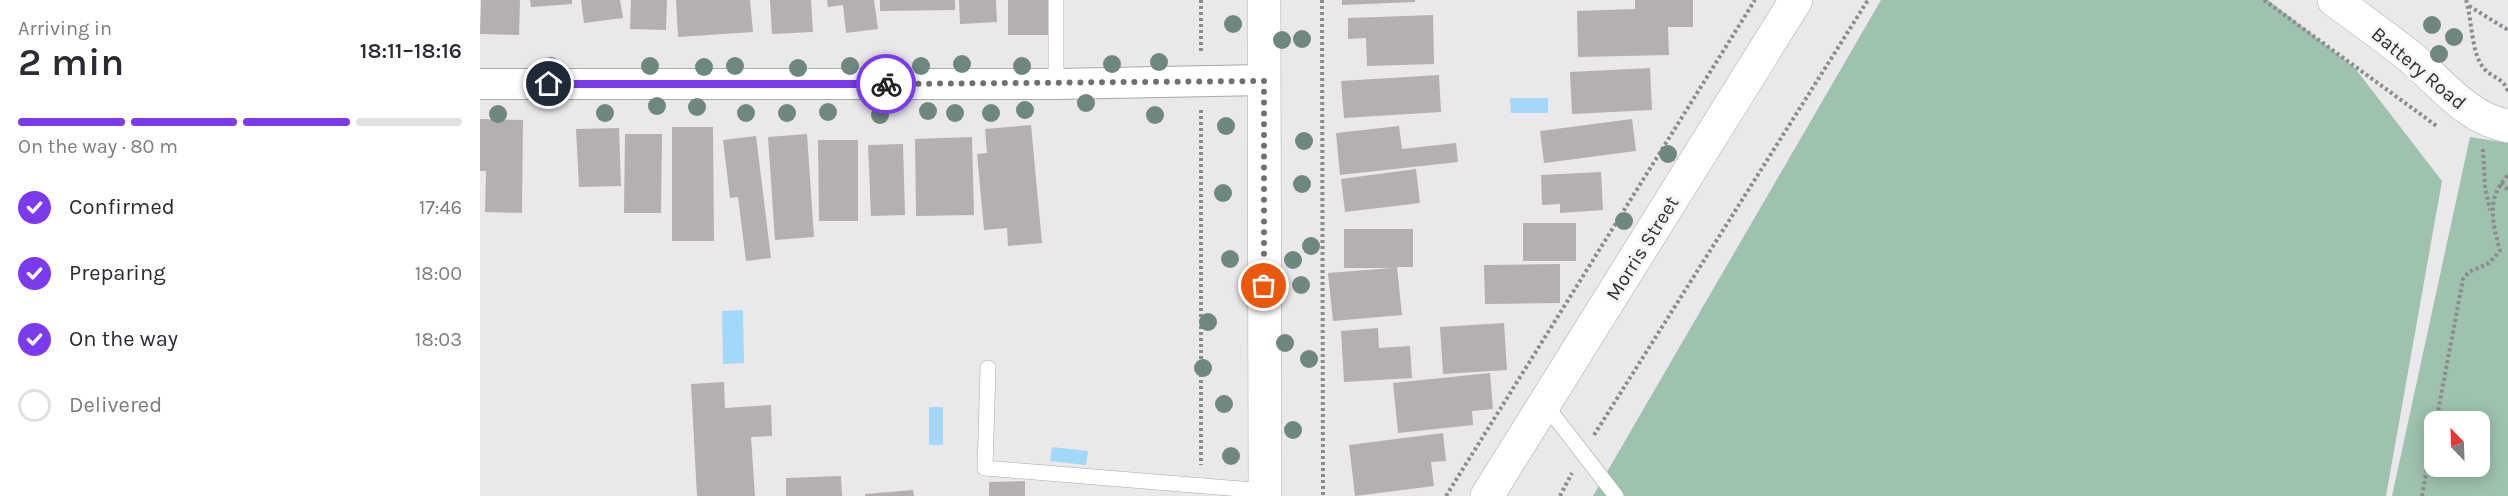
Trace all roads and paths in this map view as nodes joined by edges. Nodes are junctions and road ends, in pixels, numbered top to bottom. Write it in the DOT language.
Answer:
graph roads {
  1 [pos="1056,0"];
  2 [pos="1201,0"];
  3 [pos="1264,0"];
  4 [pos="1322,0"];
  5 [pos="1755,0"];
  6 [pos="1796,0"];
  7 [pos="1868,0"];
  8 [pos="2264,0"];
  9 [pos="2334,0"];
  10 [pos="2466,0"];
  11 [pos="2468,6"];
  12 [pos="2508,30"];
  13 [pos="1264,81"];
  14 [pos="1201,82"];
  15 [pos="480,84"];
  16 [pos="1056,84"];
  17 [pos="2508,92"];
  18 [pos="2447,132"];
  19 [pos="2499,137"];
  20 [pos="2475,145"];
  21 [pos="2483,148"];
  22 [pos="2508,175"];
  23 [pos="2501,183"];
  24 [pos="2508,190"];
  25 [pos="2491,211"];
  26 [pos="987,368"];
  27 [pos="1544,403"];
  28 [pos="2438,411"];
  29 [pos="1583,453"];
  30 [pos="2425,477"];
  31 [pos="1201,486"];
  32 [pos="1265,493"];
  33 [pos="1323,496"];
  34 [pos="1446,496"];
  35 [pos="1486,496"];
  36 [pos="1616,496"];
  37 [pos="2422,496"];
  1 -- 16 [label="lane"];
  2 -- 14 [label="path"];
  3 -- 13 [label="street"];
  4 -- 33 [label="path"];
  5 -- 34 [label="path"];
  6 -- 27 [label="street, Morris Street"];
  7 -- 29 [label="path"];
  8 -- 18 [label="path"];
  9 -- 19 [label="street, Battery Road"];
  10 -- 11 [label="path"];
  11 -- 12 [label="path"];
  11 -- 17 [label="path"];
  13 -- 14 [label="street"];
  13 -- 32 [label="street"];
  14 -- 16 [label="street"];
  14 -- 31 [label="path"];
  15 -- 16 [label="street"];
  19 -- 21 [label="path"];
  20 -- 21 [label="path"];
  21 -- 25 [label="path"];
  22 -- 23 [label="path"];
  23 -- 24 [label="path"];
  23 -- 25 [label="path"];
  25 -- 28 [label="path"];
  26 -- 31 [label="lane"];
  27 -- 29 [label="lane"];
  27 -- 35 [label="street, Morris Street"];
  29 -- 36 [label="lane"];
  30 -- 37 [label="path"];
  31 -- 32 [label="lane"];
}
